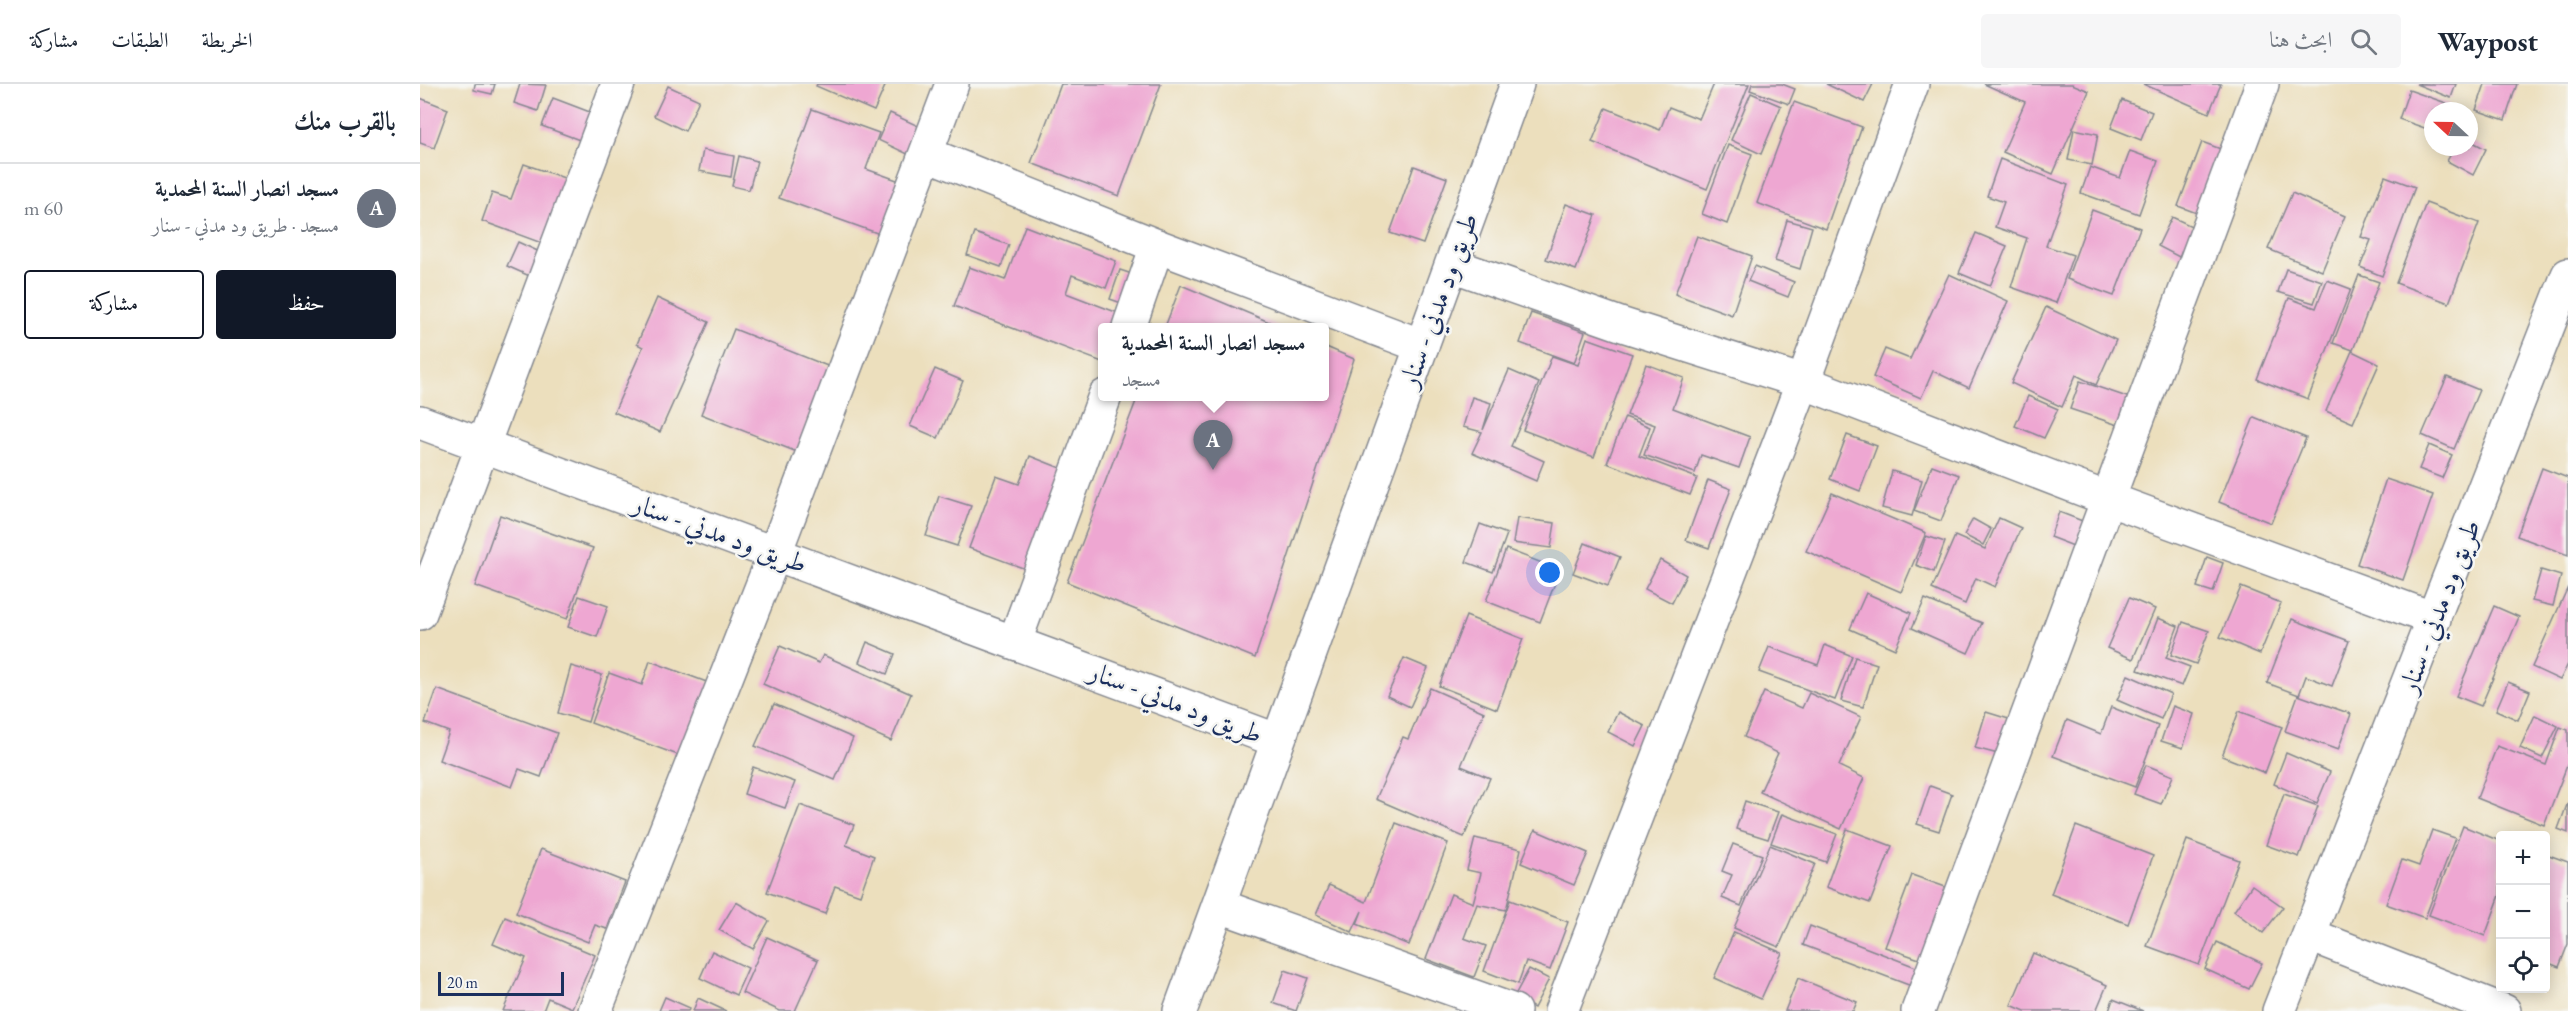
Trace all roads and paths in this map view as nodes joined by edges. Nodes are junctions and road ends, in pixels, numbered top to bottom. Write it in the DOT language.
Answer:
graph roads {
  1 [pos="618,84"];
  2 [pos="952,84"];
  3 [pos="1517,84"];
  4 [pos="1912,84"];
  5 [pos="2262,84"];
  6 [pos="927,154"];
  7 [pos="1157,246"];
  8 [pos="1452,265"];
  9 [pos="2568,277"];
  10 [pos="1130,323"];
  11 [pos="1422,346"];
  12 [pos="1803,382"];
  13 [pos="1103,401"];
  14 [pos="420,422"];
  15 [pos="485,446"];
  16 [pos="2108,499"];
  17 [pos="775,553"];
  18 [pos="420,613"];
  19 [pos="2434,619"];
  20 [pos="1015,641"];
  21 [pos="1276,740"];
  22 [pos="1220,906"];
  23 [pos="2310,935"];
  24 [pos="595,1011"];
  25 [pos="1180,1011"];
  26 [pos="1514,1011"];
  27 [pos="1561,1011"];
  28 [pos="1918,1011"];
  29 [pos="2279,1011"];
  30 [pos="2504,1011"];
  1 -- 15 [label="street"];
  2 -- 6 [label="street"];
  3 -- 8 [label="street, طريق ود مدني - سنار"];
  4 -- 12 [label="street"];
  5 -- 16 [label="street"];
  6 -- 7 [label="street"];
  6 -- 17 [label="street"];
  7 -- 10 [label="street"];
  7 -- 11 [label="street"];
  8 -- 11 [label="street, طريق ود مدني - سنار"];
  8 -- 12 [label="street"];
  9 -- 19 [label="street, طريق ود مدني - سنار"];
  11 -- 21 [label="street, طريق ود مدني - سنار"];
  12 -- 16 [label="street"];
  12 -- 27 [label="street"];
  13 -- 20 [label="street"];
  14 -- 15 [label="street, طريق ود مدني - سنار"];
  15 -- 17 [label="street, طريق ود مدني - سنار"];
  15 -- 18 [label="street"];
  16 -- 19 [label="street"];
  16 -- 28 [label="street"];
  17 -- 20 [label="street, طريق ود مدني - سنار"];
  17 -- 24 [label="street"];
  19 -- 23 [label="street, طريق ود مدني - سنار"];
  20 -- 21 [label="street, طريق ود مدني - سنار"];
  21 -- 22 [label="street"];
  22 -- 25 [label="street"];
  22 -- 26 [label="street"];
  23 -- 29 [label="street, طريق ود مدني - سنار"];
  23 -- 30 [label="street"];
}
